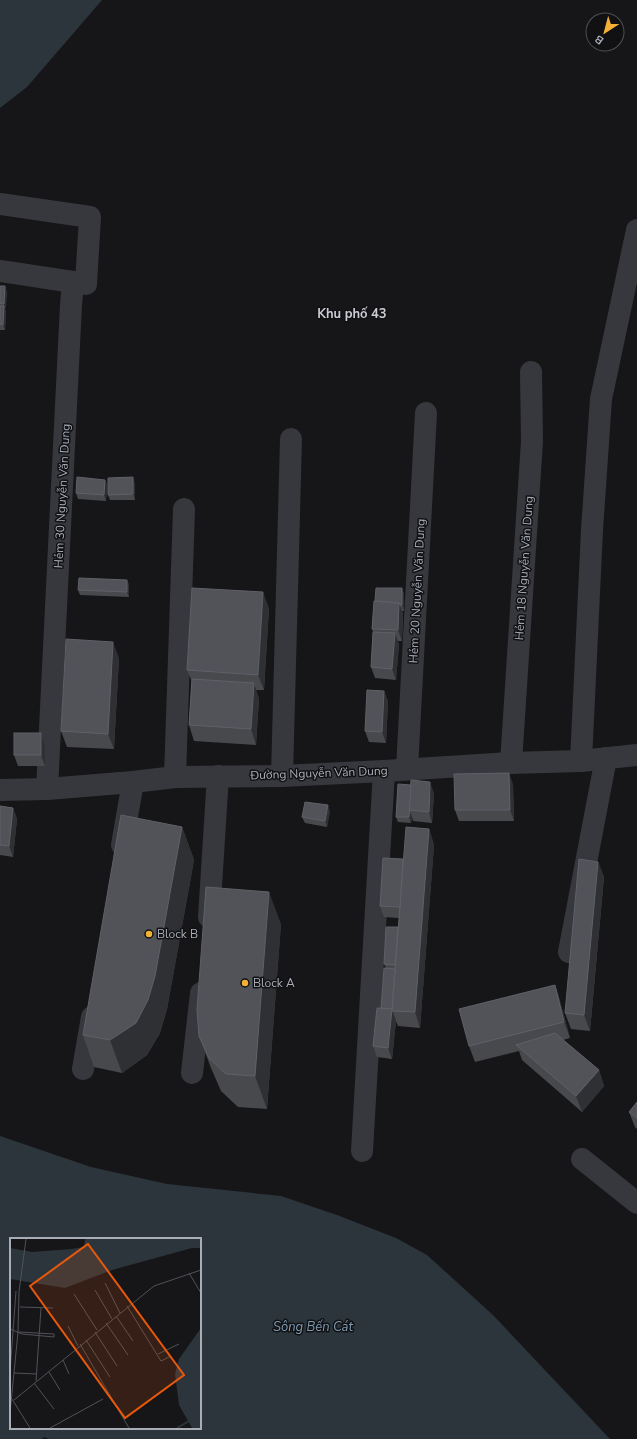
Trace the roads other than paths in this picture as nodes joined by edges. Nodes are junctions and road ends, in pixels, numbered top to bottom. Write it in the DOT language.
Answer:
graph roads {
  1 [pos="0,204"];
  2 [pos="637,230"];
  3 [pos="0,271"];
  4 [pos="73,282"];
  5 [pos="531,372"];
  6 [pos="426,413"];
  7 [pos="292,439"];
  8 [pos="184,509"];
  9 [pos="637,755"];
  10 [pos="606,758"];
  11 [pos="581,761"];
  12 [pos="511,763"];
  13 [pos="407,769"];
  14 [pos="384,771"];
  15 [pos="218,776"];
  16 [pos="282,776"];
  17 [pos="175,777"];
  18 [pos="133,782"];
  19 [pos="47,789"];
  20 [pos="0,790"];
  21 [pos="118,867"];
  22 [pos="207,938"];
  23 [pos="569,952"];
  24 [pos="203,970"];
  25 [pos="95,999"];
  26 [pos="83,1069"];
  27 [pos="192,1073"];
  28 [pos="362,1151"];
  29 [pos="582,1159"];
  30 [pos="637,1203"];
  1 -- 4 [label="street"];
  2 -- 11 [label="street"];
  3 -- 4 [label="street"];
  4 -- 19 [label="street, Hẻm 30 Nguyễn Văn Dung"];
  5 -- 12 [label="street, Hẻm 18 Nguyễn Văn Dung"];
  6 -- 13 [label="street, Hẻm 20 Nguyễn Văn Dung"];
  7 -- 16 [label="street"];
  8 -- 17 [label="street"];
  9 -- 10 [label="street, Đường Nguyễn Văn Dung"];
  10 -- 11 [label="street, Đường Nguyễn Văn Dung"];
  10 -- 23 [label="street"];
  11 -- 12 [label="street, Đường Nguyễn Văn Dung"];
  12 -- 13 [label="street, Đường Nguyễn Văn Dung"];
  13 -- 14 [label="street, Đường Nguyễn Văn Dung"];
  14 -- 16 [label="street, Đường Nguyễn Văn Dung"];
  14 -- 28 [label="street"];
  15 -- 16 [label="street, Đường Nguyễn Văn Dung"];
  15 -- 17 [label="street, Đường Nguyễn Văn Dung"];
  15 -- 22 [label="street"];
  17 -- 18 [label="street, Đường Nguyễn Văn Dung"];
  18 -- 19 [label="street, Đường Nguyễn Văn Dung"];
  18 -- 21 [label="street"];
  19 -- 20 [label="street, Đường Nguyễn Văn Dung"];
  24 -- 27 [label="street"];
  25 -- 26 [label="street"];
  29 -- 30 [label="street"];
}
